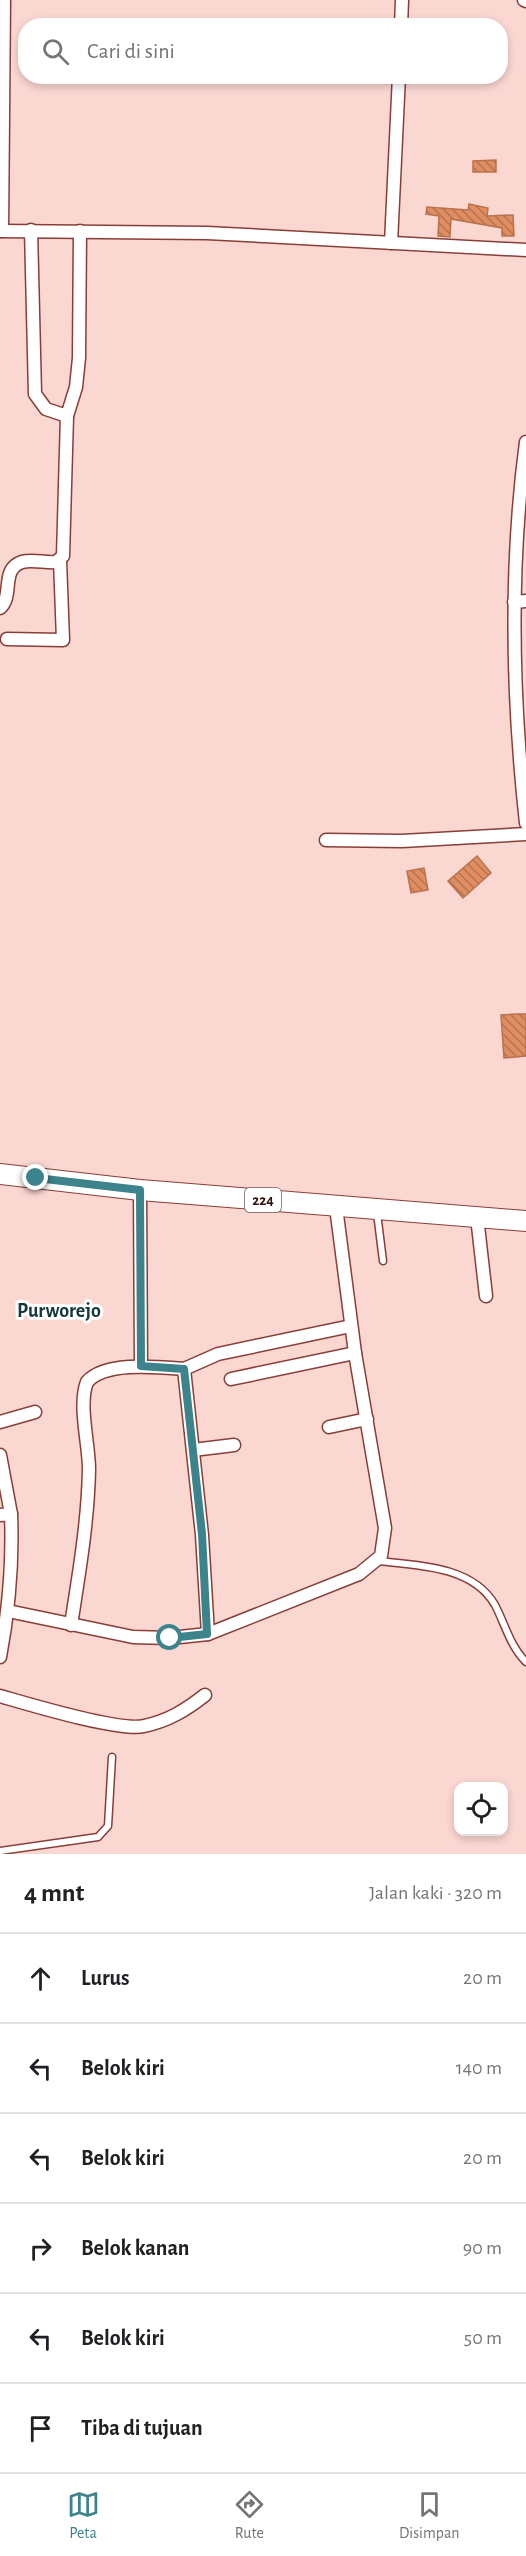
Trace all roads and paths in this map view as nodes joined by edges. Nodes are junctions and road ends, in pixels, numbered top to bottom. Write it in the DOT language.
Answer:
graph roads {
  1 [pos="3,0"];
  2 [pos="402,0"];
  3 [pos="401,18"];
  4 [pos="399,84"];
  5 [pos="1,188"];
  6 [pos="31,230"];
  7 [pos="1,231"];
  8 [pos="80,231"];
  9 [pos="392,243"];
  10 [pos="526,250"];
  11 [pos="67,416"];
  12 [pos="526,442"];
  13 [pos="524,467"];
  14 [pos="60,560"];
  15 [pos="520,601"];
  16 [pos="0,608"];
  17 [pos="7,639"];
  18 [pos="520,691"];
  19 [pos="526,823"];
  20 [pos="526,834"];
  21 [pos="326,840"];
  22 [pos="0,1174"];
  23 [pos="140,1190"];
  24 [pos="336,1207"];
  25 [pos="377,1210"];
  26 [pos="477,1217"];
  27 [pos="526,1221"];
  28 [pos="383,1261"];
  29 [pos="486,1296"];
  30 [pos="351,1326"];
  31 [pos="355,1353"];
  32 [pos="141,1366"];
  33 [pos="184,1369"];
  34 [pos="231,1379"];
  35 [pos="35,1412"];
  36 [pos="367,1419"];
  37 [pos="0,1422"];
  38 [pos="329,1427"];
  39 [pos="234,1445"];
  40 [pos="193,1450"];
  41 [pos="0,1455"];
  42 [pos="5,1514"];
  43 [pos="378,1561"];
  44 [pos="8,1611"];
  45 [pos="71,1625"];
  46 [pos="207,1634"];
  47 [pos="0,1657"];
  48 [pos="526,1662"];
  49 [pos="205,1695"];
  50 [pos="0,1696"];
  51 [pos="112,1757"];
  52 [pos="0,1851"];
  1 -- 5 [label="street"];
  2 -- 3 [label="street"];
  4 -- 9 [label="street"];
  5 -- 7 [label="street"];
  6 -- 7 [label="street"];
  6 -- 8 [label="street"];
  6 -- 11 [label="street"];
  8 -- 9 [label="street"];
  8 -- 11 [label="street"];
  9 -- 10 [label="street"];
  11 -- 14 [label="street"];
  12 -- 13 [label="street"];
  13 -- 15 [label="street"];
  14 -- 16 [label="street"];
  14 -- 17 [label="street"];
  15 -- 18 [label="street"];
  18 -- 19 [label="street"];
  20 -- 21 [label="street"];
  22 -- 23 [label="main road, 224"];
  23 -- 24 [label="main road, 224"];
  23 -- 32 [label="street"];
  24 -- 25 [label="main road, 224"];
  24 -- 30 [label="street"];
  25 -- 26 [label="main road, 224"];
  25 -- 28 [label="lane"];
  26 -- 27 [label="main road, 224"];
  26 -- 29 [label="street"];
  30 -- 31 [label="street"];
  30 -- 33 [label="street"];
  31 -- 34 [label="street"];
  31 -- 36 [label="street"];
  32 -- 33 [label="street"];
  32 -- 45 [label="street"];
  33 -- 40 [label="street"];
  35 -- 37 [label="street"];
  36 -- 38 [label="street"];
  36 -- 43 [label="street"];
  39 -- 40 [label="street"];
  40 -- 46 [label="street"];
  41 -- 42 [label="street"];
  42 -- 44 [label="street"];
  43 -- 46 [label="street"];
  43 -- 48 [label="lane"];
  44 -- 45 [label="street"];
  44 -- 47 [label="street"];
  45 -- 46 [label="street"];
  49 -- 50 [label="street"];
  51 -- 52 [label="lane"];
}
